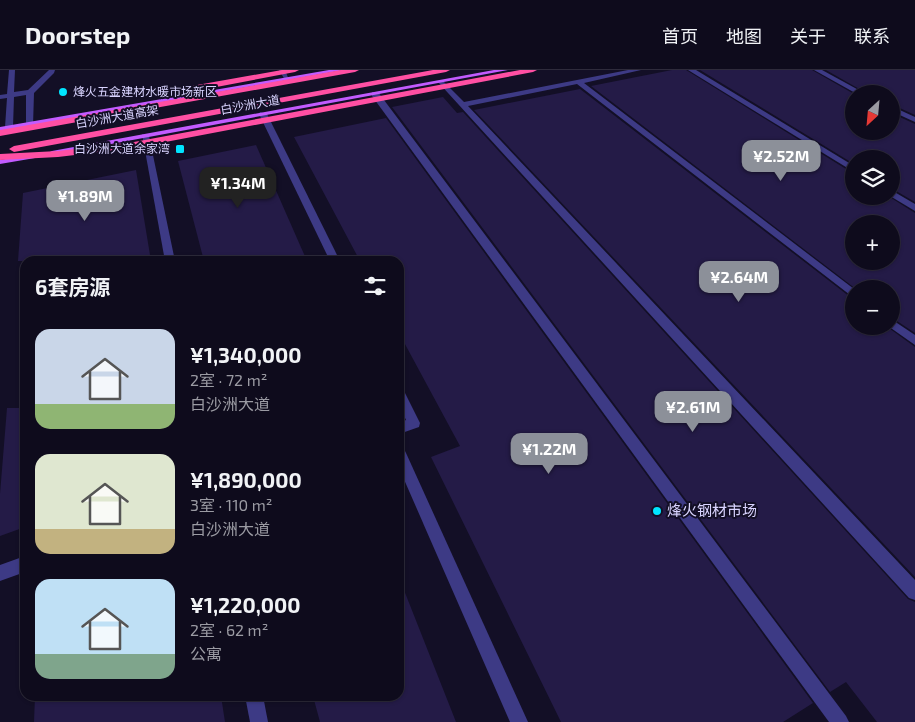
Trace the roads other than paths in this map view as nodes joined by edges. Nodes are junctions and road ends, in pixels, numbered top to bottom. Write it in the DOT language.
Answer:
graph roads {
  1 [pos="12,70"];
  2 [pos="52,70"];
  3 [pos="282,70"];
  4 [pos="295,70"];
  5 [pos="341,70"];
  6 [pos="355,70"];
  7 [pos="446,70"];
  8 [pos="505,70"];
  9 [pos="533,70"];
  10 [pos="638,70"];
  11 [pos="691,70"];
  12 [pos="817,70"];
  13 [pos="287,80"];
  14 [pos="441,82"];
  15 [pos="578,82"];
  16 [pos="846,85"];
  17 [pos="30,92"];
  18 [pos="375,94"];
  19 [pos="11,95"];
  20 [pos="0,97"];
  21 [pos="462,105"];
  22 [pos="900,112"];
  23 [pos="263,114"];
  24 [pos="915,120"];
  25 [pos="30,124"];
  26 [pos="4,130"];
  27 [pos="145,136"];
  28 [pos="0,151"];
  29 [pos="0,157"];
  30 [pos="0,162"];
  31 [pos="845,164"];
  32 [pos="900,199"];
  33 [pos="915,208"];
  34 [pos="169,256"];
  35 [pos="333,256"];
  36 [pos="845,287"];
  37 [pos="900,330"];
  38 [pos="915,341"];
  39 [pos="404,402"];
  40 [pos="404,427"];
  41 [pos="404,464"];
  42 [pos="20,566"];
  43 [pos="0,573"];
  44 [pos="915,592"];
  45 [pos="255,701"];
  46 [pos="258,722"];
  47 [pos="519,722"];
  48 [pos="840,722"];
  1 -- 19 [label="lane"];
  2 -- 17 [label="lane"];
  3 -- 13 [label="lane"];
  4 -- 26 [label="highway"];
  5 -- 13 [label="main road, 白沙洲大道"];
  6 -- 26 [label="highway, 白沙洲大道高架"];
  7 -- 28 [label="highway, 白沙洲大道高架"];
  8 -- 14 [label="main road, 白沙洲大道"];
  9 -- 29 [label="highway"];
  10 -- 15 [label="lane"];
  11 -- 31 [label="lane"];
  12 -- 16 [label="lane"];
  13 -- 25 [label="main road, 白沙洲大道"];
  14 -- 18 [label="main road, 白沙洲大道"];
  14 -- 21 [label="lane"];
  15 -- 21 [label="lane"];
  15 -- 36 [label="lane"];
  17 -- 19 [label="lane"];
  17 -- 25 [label="lane"];
  18 -- 23 [label="main road, 白沙洲大道"];
  18 -- 48 [label="lane"];
  19 -- 20 [label="lane"];
  19 -- 26 [label="lane"];
  21 -- 44 [label="lane"];
  22 -- 24 [label="lane"];
  23 -- 27 [label="main road, 白沙洲大道"];
  23 -- 35 [label="lane"];
  25 -- 26 [label="main road, 白沙洲大道"];
  27 -- 30 [label="main road, 白沙洲大道"];
  27 -- 34 [label="lane"];
  32 -- 33 [label="lane"];
  37 -- 38 [label="lane"];
  39 -- 40 [label="lane"];
  41 -- 47 [label="lane"];
  42 -- 43 [label="lane"];
  45 -- 46 [label="lane"];
}
